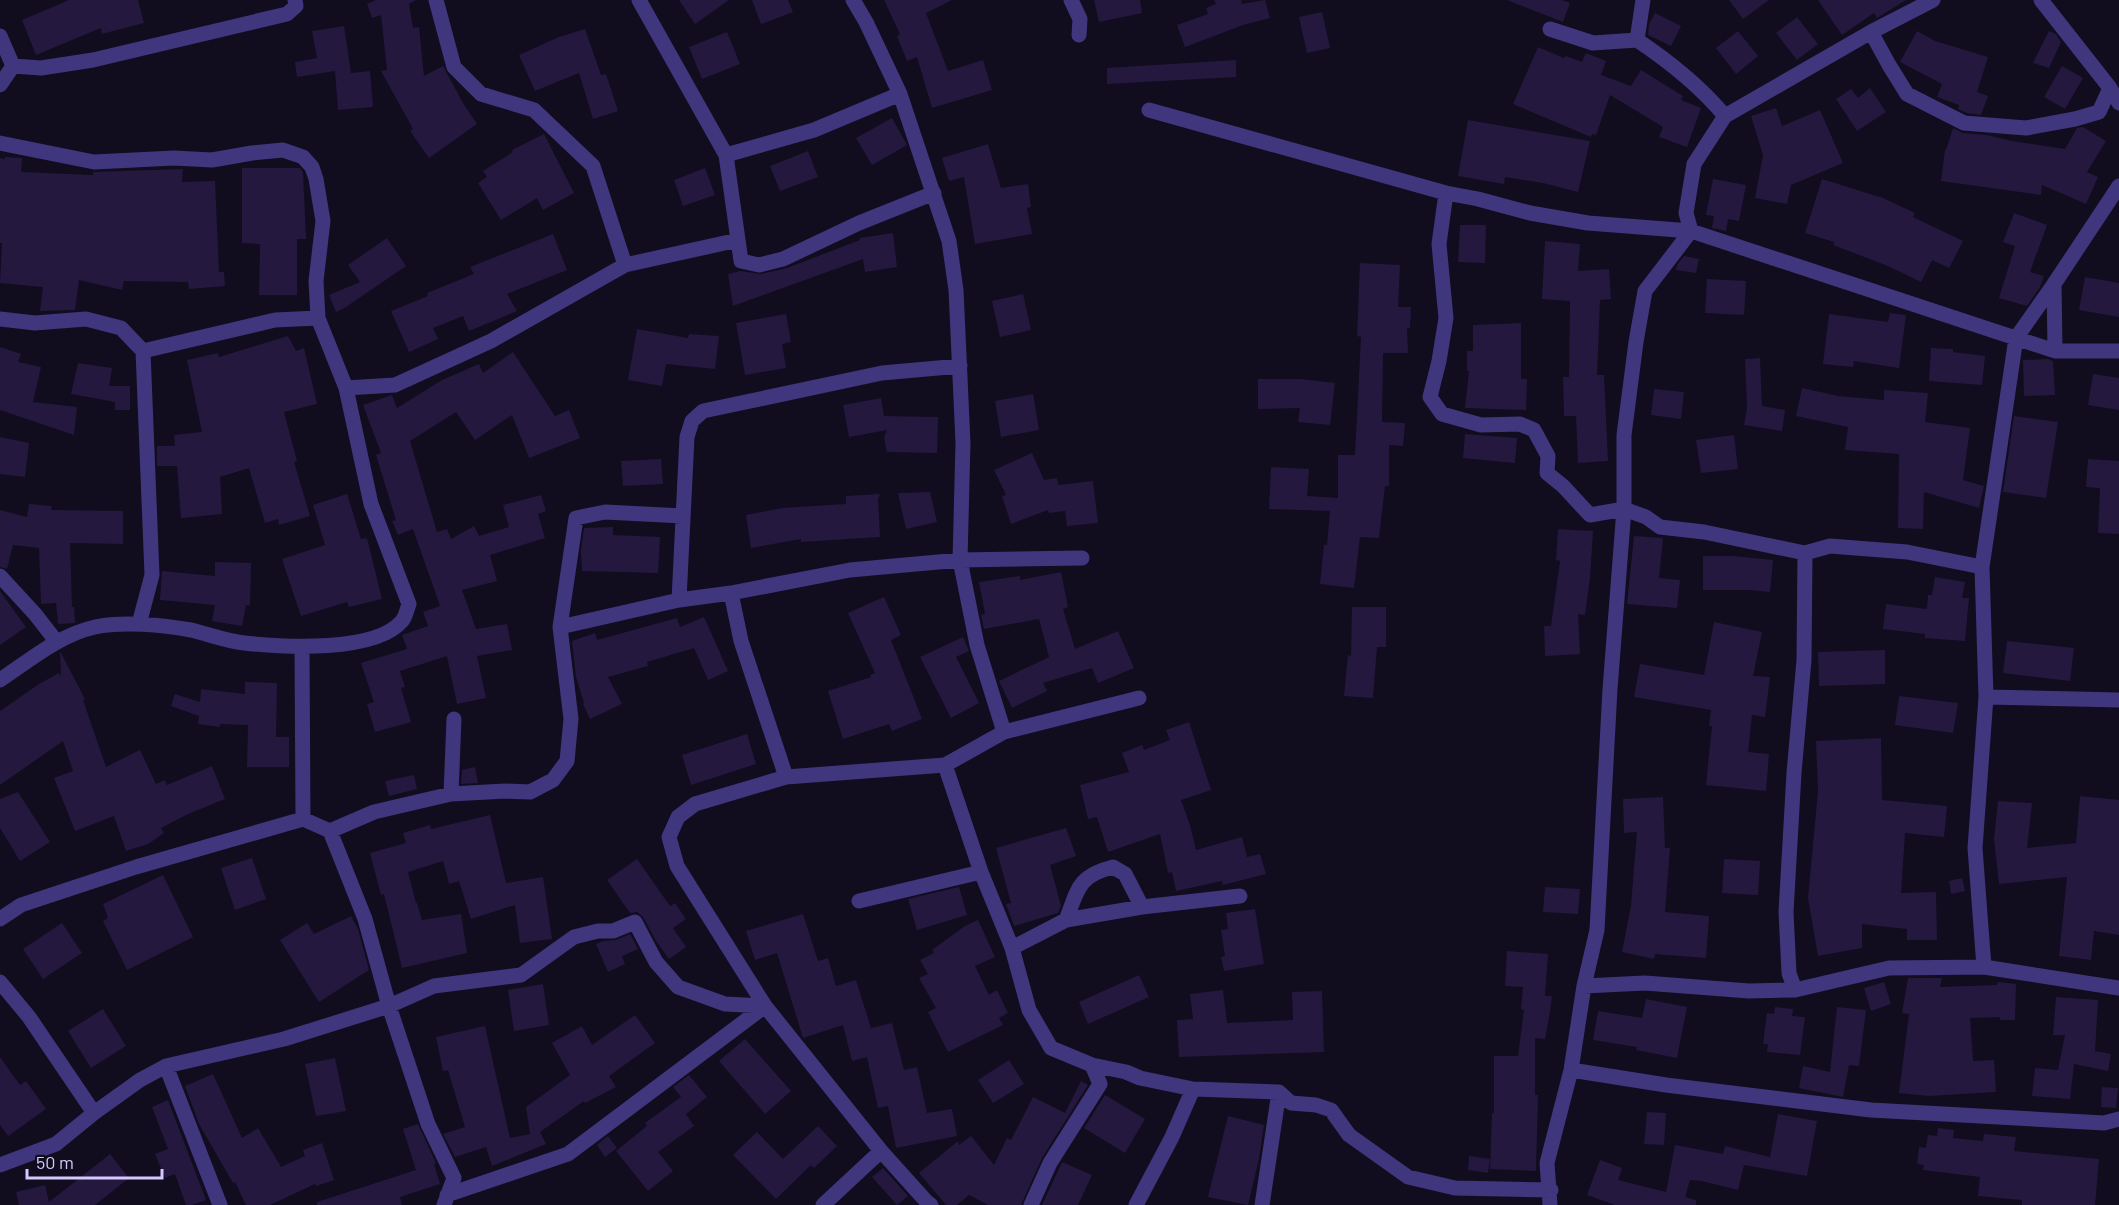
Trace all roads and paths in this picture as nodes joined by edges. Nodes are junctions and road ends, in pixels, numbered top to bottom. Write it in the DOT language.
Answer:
graph roads {
  1 [pos="295,0"];
  2 [pos="436,0"];
  3 [pos="639,0"];
  4 [pos="853,0"];
  5 [pos="1071,0"];
  6 [pos="1643,0"];
  7 [pos="1934,0"];
  8 [pos="2041,0"];
  9 [pos="1550,29"];
  10 [pos="1871,32"];
  11 [pos="1079,35"];
  12 [pos="0,36"];
  13 [pos="1637,40"];
  14 [pos="13,66"];
  15 [pos="0,85"];
  16 [pos="2110,88"];
  17 [pos="900,94"];
  18 [pos="2119,103"];
  19 [pos="1149,110"];
  20 [pos="1725,116"];
  21 [pos="0,143"];
  22 [pos="726,154"];
  23 [pos="2119,186"];
  24 [pos="934,193"];
  25 [pos="1446,193"];
  26 [pos="1691,231"];
  27 [pos="738,240"];
  28 [pos="625,265"];
  29 [pos="2054,284"];
  30 [pos="318,318"];
  31 [pos="0,319"];
  32 [pos="2016,338"];
  33 [pos="143,351"];
  34 [pos="2055,351"];
  35 [pos="2119,351"];
  36 [pos="960,366"];
  37 [pos="346,388"];
  38 [pos="1624,509"];
  39 [pos="683,516"];
  40 [pos="1805,553"];
  41 [pos="1082,558"];
  42 [pos="960,560"];
  43 [pos="1982,567"];
  44 [pos="0,576"];
  45 [pos="731,593"];
  46 [pos="679,600"];
  47 [pos="139,624"];
  48 [pos="560,627"];
  49 [pos="56,641"];
  50 [pos="302,647"];
  51 [pos="0,680"];
  52 [pos="1986,697"];
  53 [pos="1139,698"];
  54 [pos="2119,700"];
  55 [pos="454,719"];
  56 [pos="1004,732"];
  57 [pos="945,765"];
  58 [pos="786,777"];
  59 [pos="451,794"];
  60 [pos="303,819"];
  61 [pos="330,831"];
  62 [pos="981,872"];
  63 [pos="1240,896"];
  64 [pos="859,901"];
  65 [pos="1142,907"];
  66 [pos="0,919"];
  67 [pos="1066,920"];
  68 [pos="1012,948"];
  69 [pos="1984,967"];
  70 [pos="0,982"];
  71 [pos="1584,986"];
  72 [pos="2119,988"];
  73 [pos="1795,990"];
  74 [pos="389,1006"];
  75 [pos="765,1006"];
  76 [pos="1092,1065"];
  77 [pos="166,1066"];
  78 [pos="1571,1070"];
  79 [pos="1193,1089"];
  80 [pos="1279,1092"];
  81 [pos="94,1113"];
  82 [pos="2119,1119"];
  83 [pos="881,1151"];
  84 [pos="0,1165"];
  85 [pos="1550,1198"];
  86 [pos="445,1200"];
  87 [pos="220,1205"];
  88 [pos="823,1205"];
  89 [pos="931,1205"];
  90 [pos="1031,1205"];
  91 [pos="1136,1205"];
  92 [pos="1262,1205"];
  1 -- 14 [label="street"];
  2 -- 28 [label="street"];
  3 -- 22 [label="street"];
  4 -- 17 [label="street"];
  5 -- 11 [label="street"];
  6 -- 13 [label="street"];
  7 -- 10 [label="street"];
  8 -- 16 [label="street"];
  9 -- 13 [label="street"];
  10 -- 16 [label="street"];
  10 -- 20 [label="street"];
  12 -- 14 [label="street"];
  13 -- 20 [label="street"];
  14 -- 15 [label="street"];
  16 -- 18 [label="street"];
  17 -- 22 [label="street"];
  17 -- 24 [label="street"];
  19 -- 25 [label="street"];
  20 -- 26 [label="street"];
  21 -- 30 [label="street"];
  22 -- 27 [label="street"];
  23 -- 29 [label="street"];
  24 -- 27 [label="street"];
  24 -- 36 [label="street"];
  25 -- 26 [label="street"];
  25 -- 38 [label="street"];
  26 -- 32 [label="street"];
  26 -- 38 [label="street"];
  27 -- 28 [label="street"];
  28 -- 37 [label="street"];
  29 -- 32 [label="street"];
  29 -- 34 [label="street"];
  30 -- 33 [label="street"];
  30 -- 37 [label="street"];
  31 -- 33 [label="street"];
  32 -- 34 [label="street"];
  32 -- 43 [label="street"];
  33 -- 47 [label="street"];
  34 -- 35 [label="street"];
  36 -- 39 [label="street"];
  36 -- 42 [label="street"];
  37 -- 50 [label="street"];
  38 -- 40 [label="street"];
  38 -- 71 [label="street"];
  39 -- 46 [label="street"];
  39 -- 48 [label="street"];
  40 -- 43 [label="street"];
  40 -- 73 [label="street"];
  41 -- 42 [label="street"];
  42 -- 45 [label="street"];
  42 -- 56 [label="street"];
  43 -- 52 [label="street"];
  44 -- 49 [label="street"];
  45 -- 46 [label="street"];
  45 -- 58 [label="street"];
  46 -- 48 [label="street"];
  47 -- 49 [label="street"];
  47 -- 50 [label="street"];
  48 -- 59 [label="street"];
  49 -- 51 [label="street"];
  50 -- 60 [label="street"];
  52 -- 54 [label="street"];
  52 -- 69 [label="street"];
  53 -- 56 [label="street"];
  55 -- 59 [label="street"];
  56 -- 57 [label="street"];
  57 -- 58 [label="street"];
  57 -- 62 [label="street"];
  58 -- 75 [label="street"];
  59 -- 61 [label="street"];
  60 -- 61 [label="street"];
  60 -- 66 [label="street"];
  61 -- 74 [label="street"];
  62 -- 64 [label="street"];
  62 -- 68 [label="street"];
  63 -- 65 [label="street"];
  65 -- 67 [label="street"];
  65 -- 67 [label="street"];
  67 -- 68 [label="street"];
  68 -- 76 [label="street"];
  69 -- 72 [label="street"];
  69 -- 73 [label="street"];
  70 -- 81 [label="street"];
  71 -- 73 [label="street"];
  71 -- 78 [label="street"];
  74 -- 75 [label="street"];
  74 -- 77 [label="street"];
  74 -- 86 [label="street"];
  75 -- 83 [label="street"];
  75 -- 86 [label="street"];
  76 -- 79 [label="street"];
  76 -- 90 [label="street"];
  77 -- 81 [label="street"];
  77 -- 87 [label="street"];
  78 -- 82 [label="street"];
  78 -- 85 [label="street"];
  79 -- 80 [label="street"];
  79 -- 91 [label="street"];
  80 -- 85 [label="street"];
  80 -- 92 [label="street"];
  81 -- 84 [label="street"];
  83 -- 88 [label="street"];
  83 -- 89 [label="street"];
}
